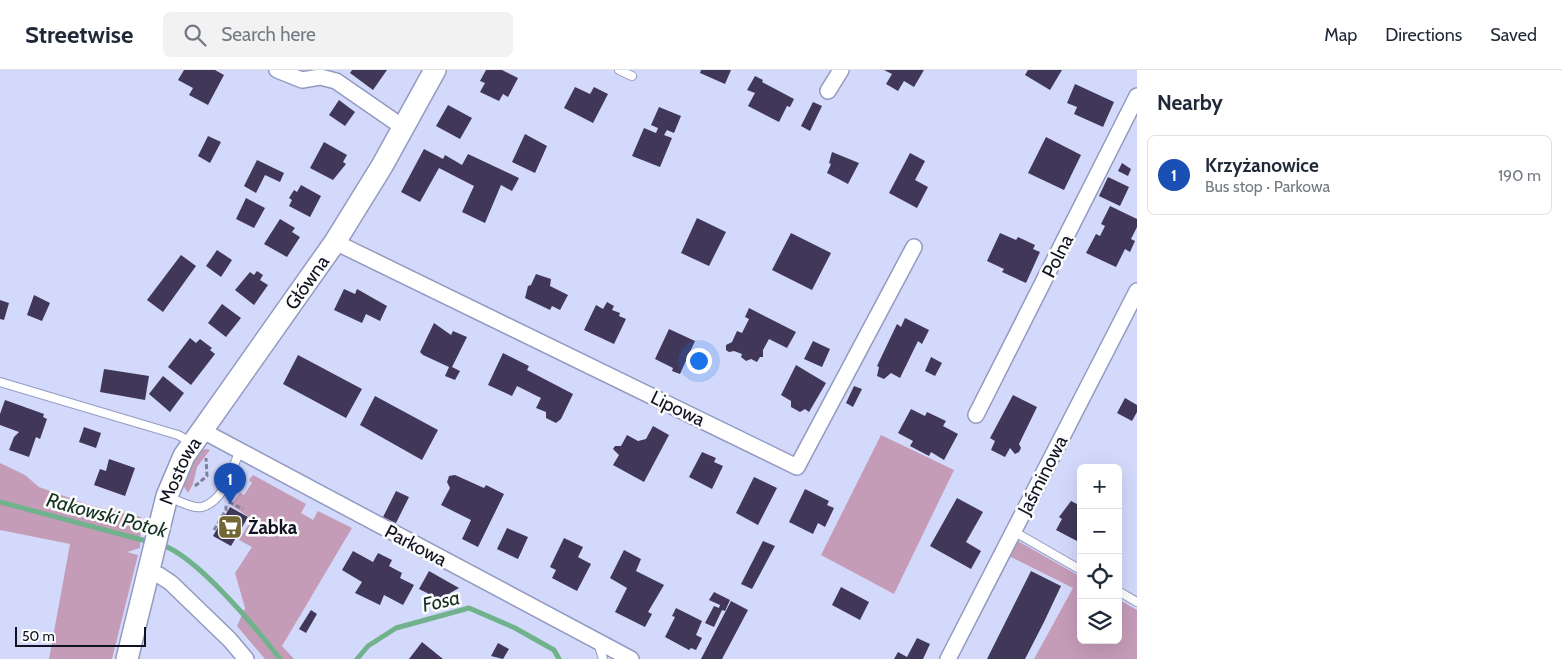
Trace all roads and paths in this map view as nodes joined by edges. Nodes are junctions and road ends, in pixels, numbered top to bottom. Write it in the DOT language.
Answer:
graph roads {
  1 [pos="277,70"];
  2 [pos="435,70"];
  3 [pos="619,70"];
  4 [pos="841,70"];
  5 [pos="632,76"];
  6 [pos="828,92"];
  7 [pos="1137,96"];
  8 [pos="404,128"];
  9 [pos="335,242"];
  10 [pos="914,247"];
  11 [pos="1137,291"];
  12 [pos="0,382"];
  13 [pos="976,415"];
  14 [pos="196,436"];
  15 [pos="239,452"];
  16 [pos="206,458"];
  17 [pos="195,486"];
  18 [pos="167,496"];
  19 [pos="227,500"];
  20 [pos="243,509"];
  21 [pos="1013,531"];
  22 [pos="150,563"];
  23 [pos="1077,568"];
  24 [pos="1122,593"];
  25 [pos="1137,602"];
  26 [pos="598,641"];
  27 [pos="127,659"];
  28 [pos="246,659"];
  29 [pos="603,659"];
  30 [pos="631,659"];
  31 [pos="948,659"];
  1 -- 8 [label="street"];
  2 -- 8 [label="street, Główna"];
  3 -- 5 [label="lane"];
  4 -- 6 [label="street"];
  7 -- 13 [label="street, Polna"];
  8 -- 9 [label="street, Główna"];
  9 -- 10 [label="street, Lipowa"];
  9 -- 14 [label="street, Główna"];
  11 -- 21 [label="street, Jaśminowa"];
  12 -- 14 [label="lane"];
  14 -- 15 [label="street, Parkowa"];
  14 -- 18 [label="street, Mostowa"];
  15 -- 18 [label="lane"];
  15 -- 26 [label="street, Parkowa"];
  16 -- 17 [label="path"];
  18 -- 22 [label="street, Mostowa"];
  19 -- 20 [label="path"];
  21 -- 23 [label="lane"];
  21 -- 31 [label="street, Jaśminowa"];
  22 -- 27 [label="street, Mostowa"];
  22 -- 28 [label="street"];
  24 -- 25 [label="lane"];
  26 -- 29 [label="lane"];
  26 -- 30 [label="street, Parkowa"];
}
